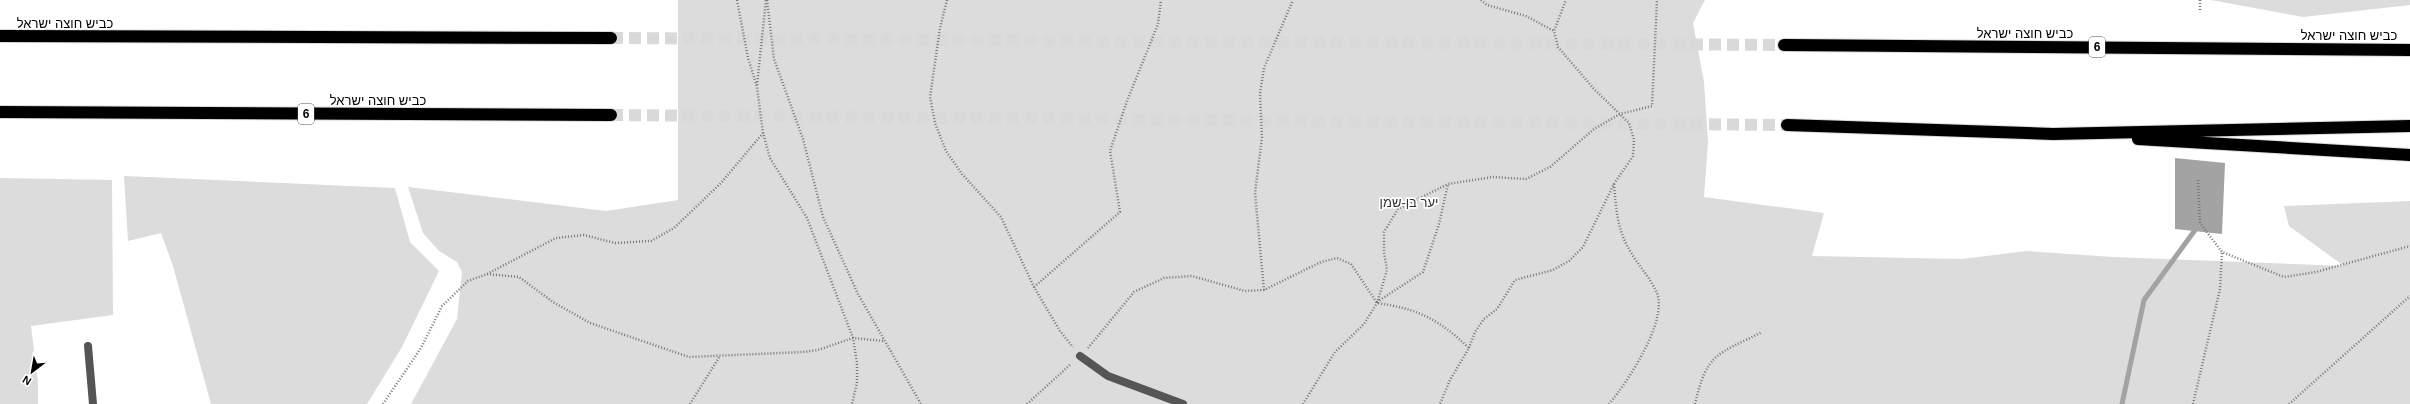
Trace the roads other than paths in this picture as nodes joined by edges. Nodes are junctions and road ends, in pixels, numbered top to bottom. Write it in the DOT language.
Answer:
graph roads {
  1 [pos="0,36"];
  2 [pos="611,38"];
  3 [pos="1784,45"];
  4 [pos="2410,50"];
  5 [pos="0,112"];
  6 [pos="611,115"];
  7 [pos="1787,126"];
  8 [pos="2410,126"];
  9 [pos="2053,134"];
  10 [pos="2410,155"];
  11 [pos="88,346"];
  12 [pos="1080,356"];
  13 [pos="93,404"];
  14 [pos="1182,404"];
  1 -- 2 [label="highway, כביש חוצה ישראל"];
  3 -- 4 [label="highway, כביש חוצה ישראל / 6"];
  5 -- 6 [label="highway, כביש חוצה ישראל / 6"];
  7 -- 9 [label="highway"];
  8 -- 9 [label="highway"];
  9 -- 10 [label="highway"];
  11 -- 13 [label="street"];
  12 -- 14 [label="street"];
}
